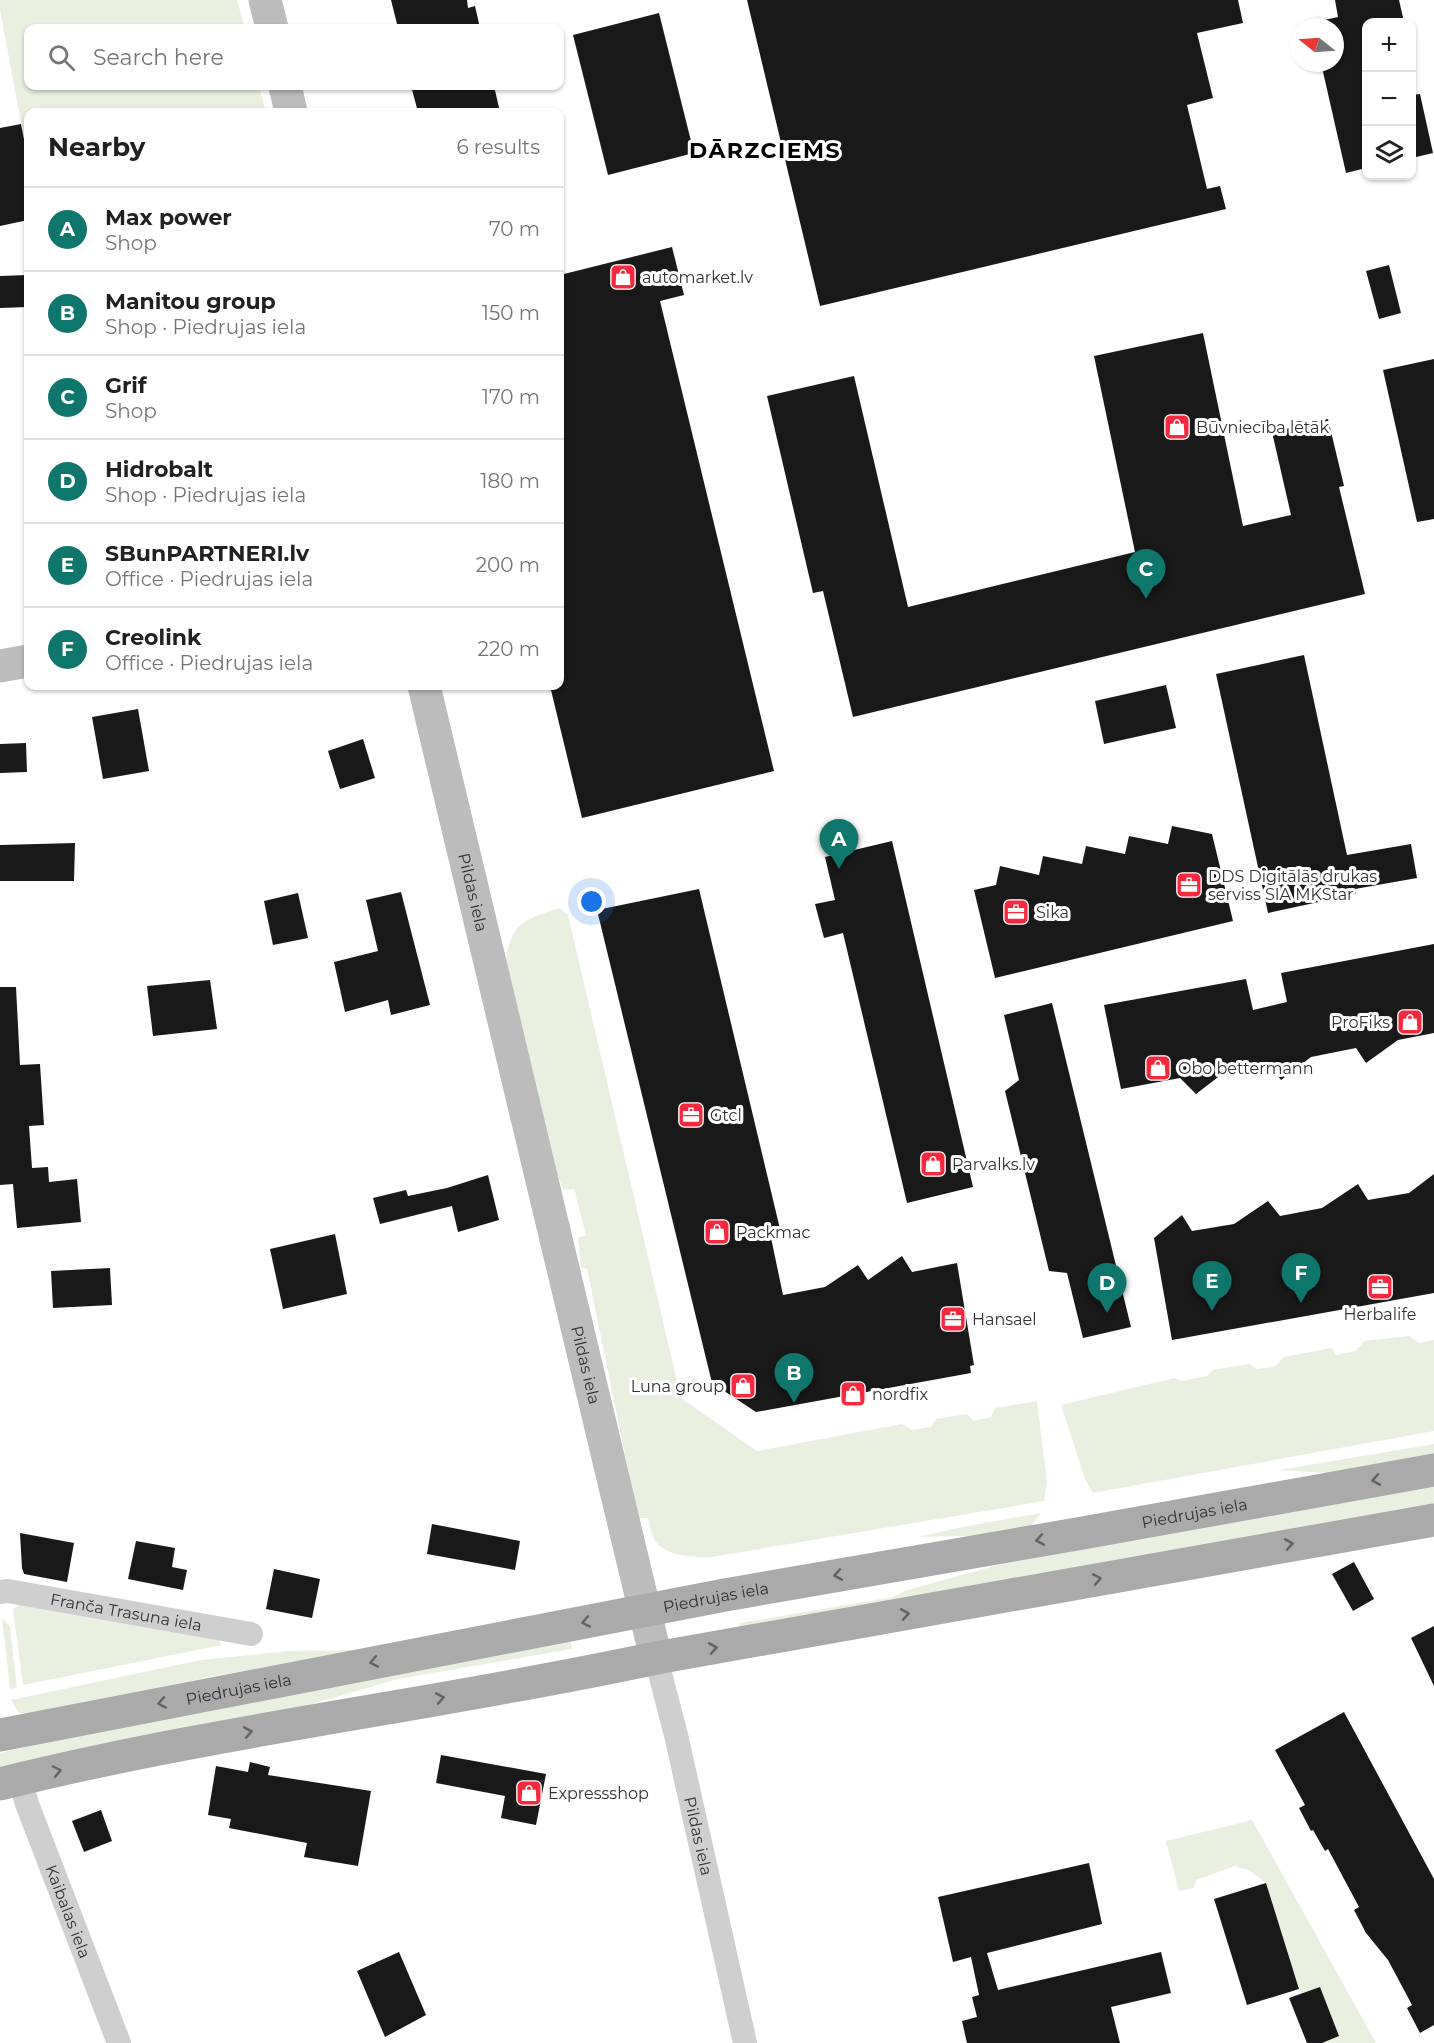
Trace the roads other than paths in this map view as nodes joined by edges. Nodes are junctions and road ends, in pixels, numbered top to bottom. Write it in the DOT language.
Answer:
graph roads {
  1 [pos="266,0"];
  2 [pos="271,24"];
  3 [pos="286,90"];
  4 [pos="290,108"];
  5 [pos="24,662"];
  6 [pos="0,666"];
  7 [pos="425,690"];
  8 [pos="1434,1470"];
  9 [pos="1434,1520"];
  10 [pos="0,1592"];
  11 [pos="644,1610"];
  12 [pos="250,1634"];
  13 [pos="656,1658"];
  14 [pos="1,1730"];
  15 [pos="10,1781"];
  16 [pos="119,2043"];
  17 [pos="745,2043"];
  1 -- 2 [label="street"];
  3 -- 4 [label="street"];
  5 -- 6 [label="street"];
  7 -- 11 [label="street, Pildas iela"];
  8 -- 11 [label="main road, Piedrujas iela, one-way"];
  13 -- 9 [label="main road, one-way"];
  10 -- 12 [label="street, Franča Trasuna iela"];
  11 -- 13 [label="street, Pildas iela"];
  11 -- 14 [label="main road, Piedrujas iela, one-way"];
  15 -- 13 [label="main road, one-way"];
  13 -- 17 [label="street, Pildas iela"];
  15 -- 16 [label="street, Kaibalas iela"];
}
